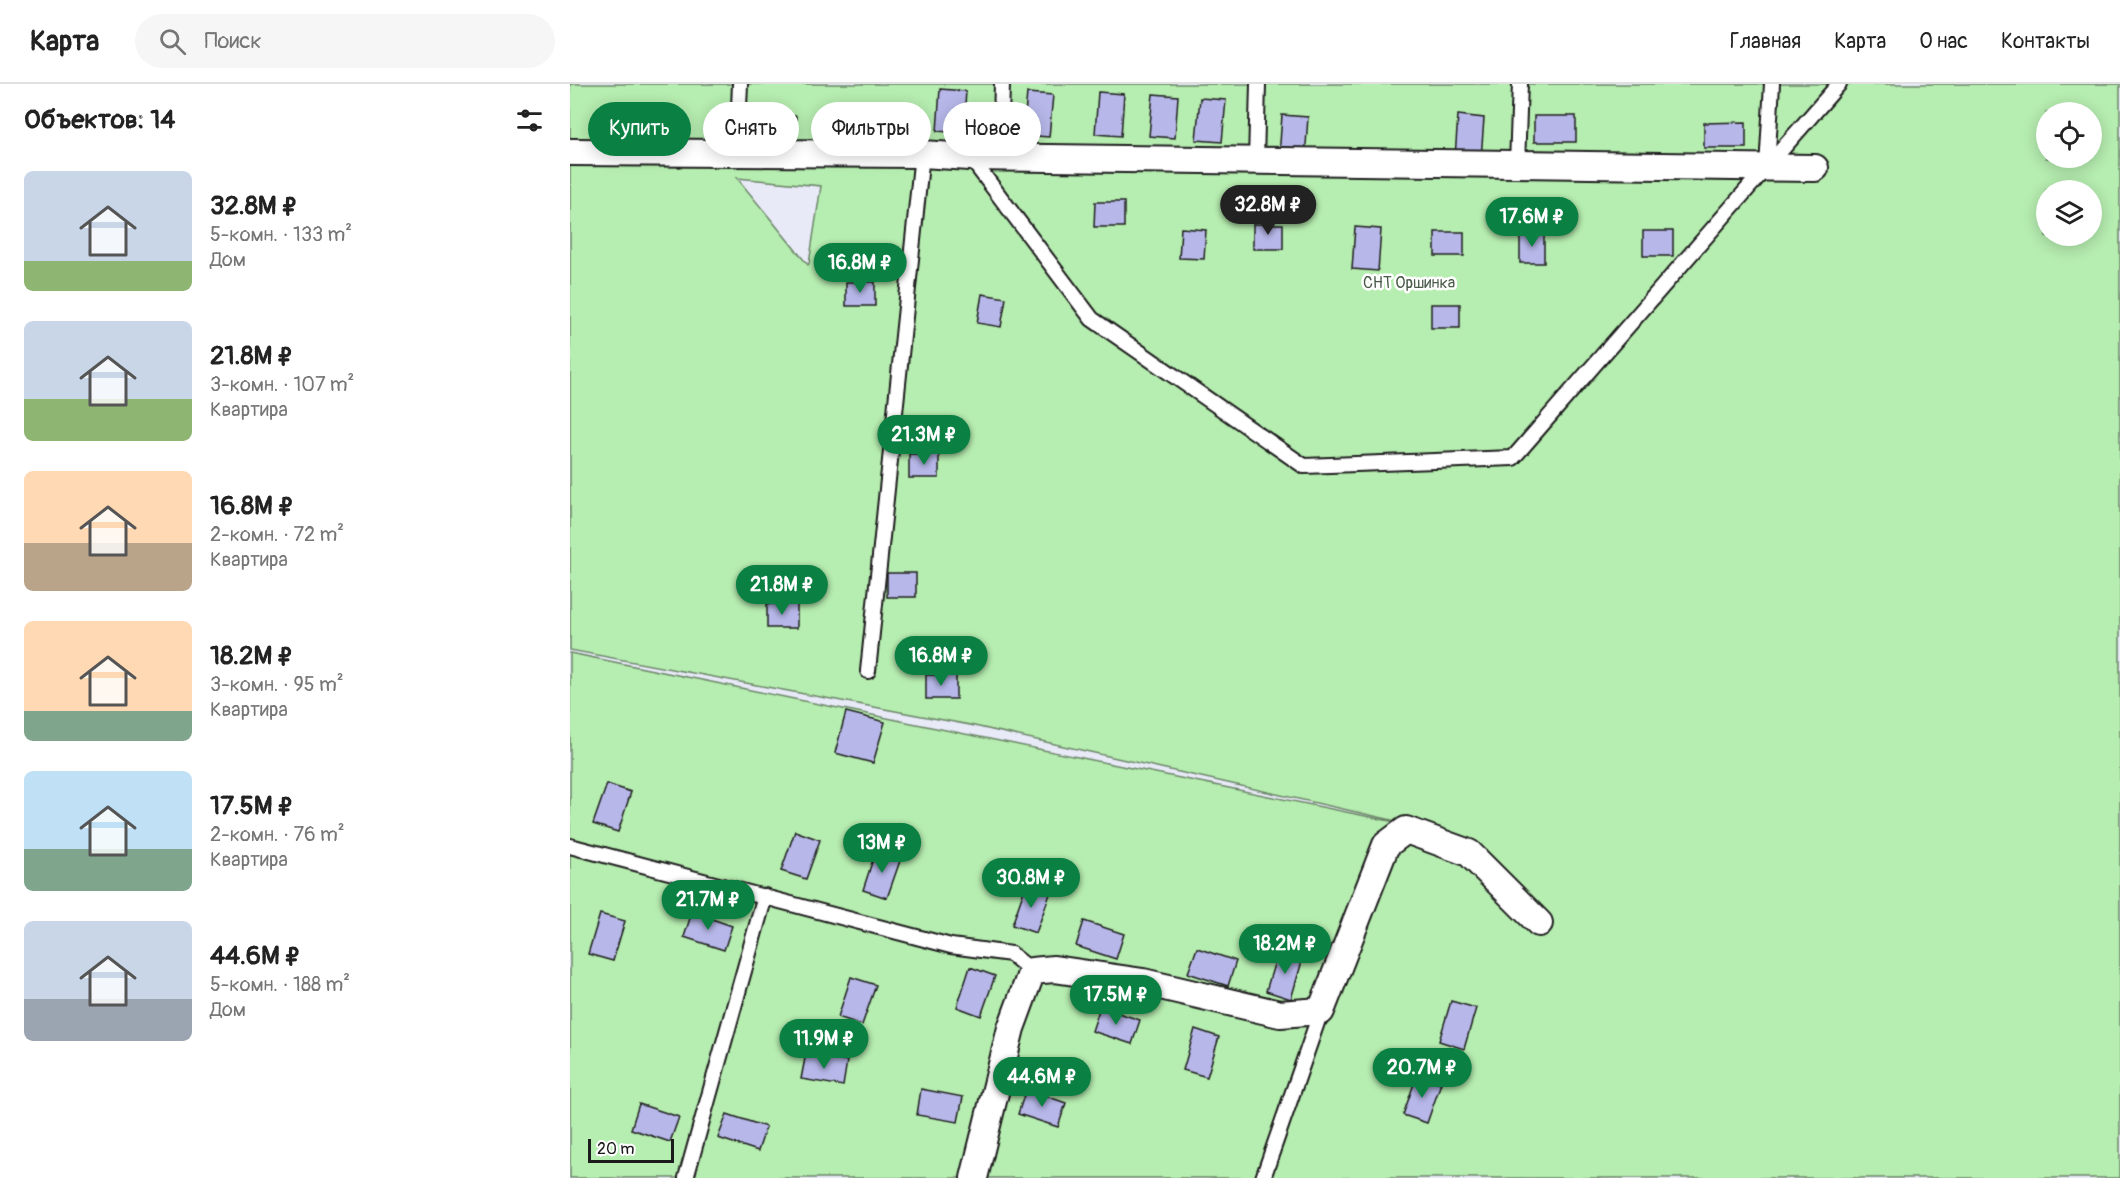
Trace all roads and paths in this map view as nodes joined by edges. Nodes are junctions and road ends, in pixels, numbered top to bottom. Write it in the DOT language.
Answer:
graph roads {
  1 [pos="740,84"];
  2 [pos="1002,84"];
  3 [pos="1258,84"];
  4 [pos="1520,84"];
  5 [pos="1772,84"];
  6 [pos="1839,84"];
  7 [pos="739,102"];
  8 [pos="570,152"];
  9 [pos="703,153"];
  10 [pos="931,155"];
  11 [pos="922,156"];
  12 [pos="970,157"];
  13 [pos="1000,158"];
  14 [pos="1256,161"];
  15 [pos="1517,164"];
  16 [pos="1767,168"];
  17 [pos="1815,168"];
  18 [pos="868,671"];
  19 [pos="570,846"];
  20 [pos="765,896"];
  21 [pos="1539,922"];
  22 [pos="1032,971"];
  23 [pos="1321,1011"];
  24 [pos="686,1178"];
  25 [pos="974,1178"];
  26 [pos="1263,1178"];
  1 -- 7 [label="lane"];
  2 -- 13 [label="lane"];
  3 -- 14 [label="lane"];
  4 -- 15 [label="lane"];
  5 -- 16 [label="lane"];
  6 -- 16 [label="lane"];
  8 -- 9 [label="street"];
  10 -- 12 [label="street"];
  11 -- 18 [label="lane"];
  12 -- 13 [label="street"];
  12 -- 16 [label="lane"];
  13 -- 14 [label="street"];
  14 -- 15 [label="street"];
  15 -- 16 [label="street"];
  16 -- 17 [label="street"];
  19 -- 20 [label="lane"];
  20 -- 22 [label="lane"];
  20 -- 24 [label="lane"];
  21 -- 23 [label="street"];
  22 -- 23 [label="street"];
  22 -- 25 [label="street"];
  23 -- 26 [label="lane"];
}
